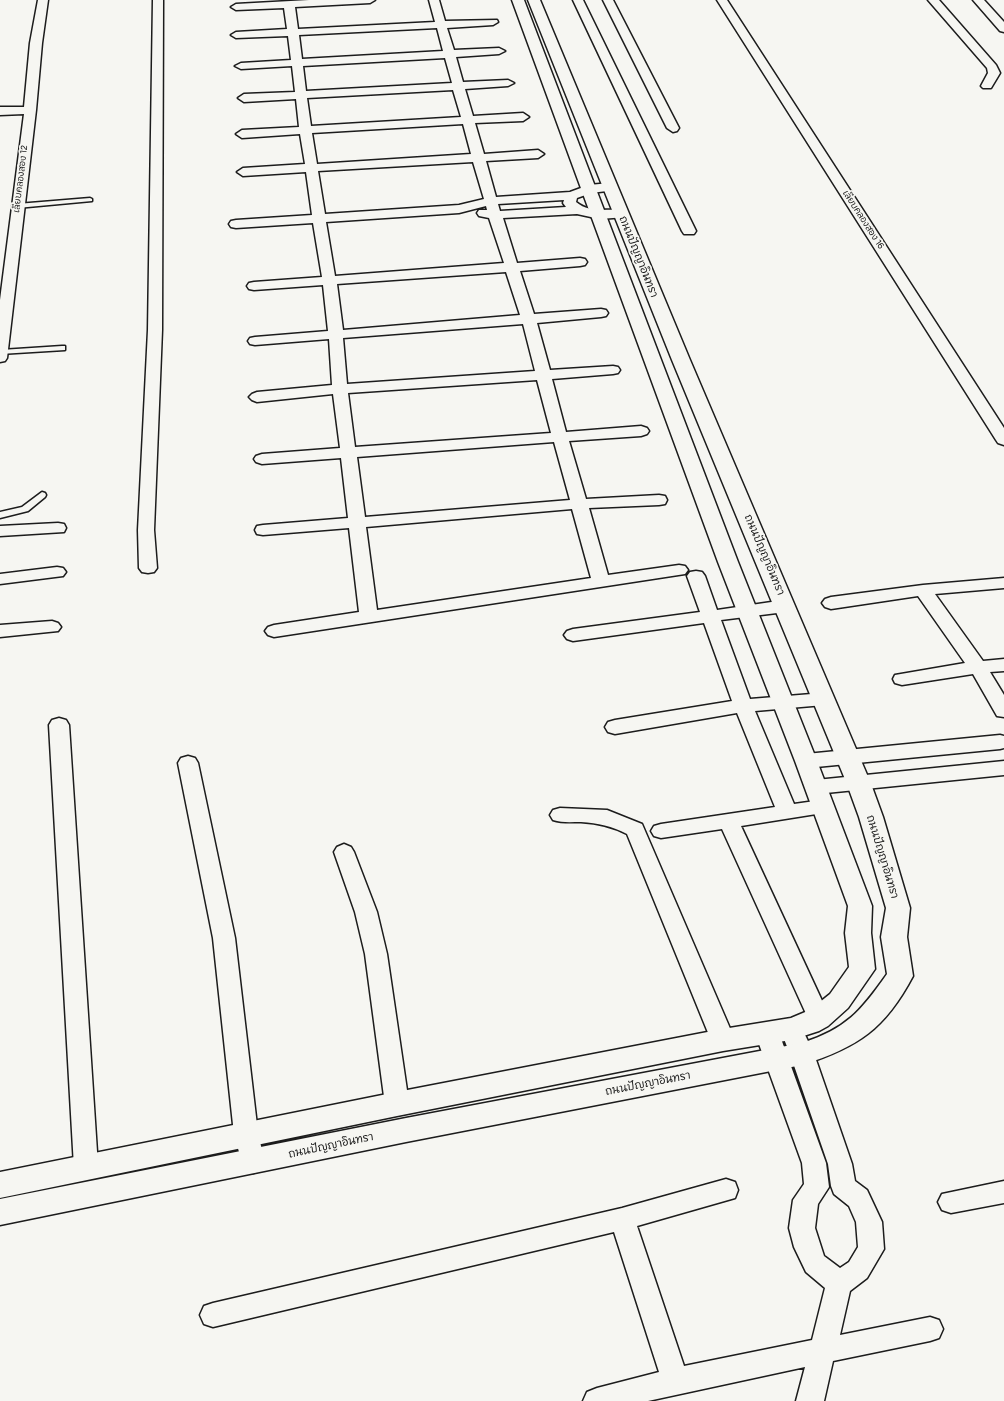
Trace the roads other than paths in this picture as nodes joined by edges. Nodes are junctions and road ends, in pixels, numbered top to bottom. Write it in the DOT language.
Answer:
graph roads {
  1 [pos="43,0"];
  2 [pos="158,0"];
  3 [pos="370,0"];
  4 [pos="434,0"];
  5 [pos="518,0"];
  6 [pos="534,0"];
  7 [pos="578,0"];
  8 [pos="608,0"];
  9 [pos="722,0"];
  10 [pos="932,0"];
  11 [pos="978,0"];
  12 [pos="289,4"];
  13 [pos="236,7"];
  14 [pos="1004,12"];
  15 [pos="989,13"];
  16 [pos="493,22"];
  17 [pos="440,24"];
  18 [pos="1004,29"];
  19 [pos="293,32"];
  20 [pos="236,35"];
  21 [pos="498,51"];
  22 [pos="449,53"];
  23 [pos="297,62"];
  24 [pos="241,66"];
  25 [pos="508,83"];
  26 [pos="458,86"];
  27 [pos="987,86"];
  28 [pos="301,95"];
  29 [pos="244,98"];
  30 [pos="30,110"];
  31 [pos="0,111"];
  32 [pos="523,117"];
  33 [pos="468,120"];
  34 [pos="672,128"];
  35 [pos="305,130"];
  36 [pos="242,134"];
  37 [pos="538,154"];
  38 [pos="478,157"];
  39 [pos="311,167"];
  40 [pos="243,172"];
  41 [pos="610,187"];
  42 [pos="580,192"];
  43 [pos="90,200"];
  44 [pos="491,201"];
  45 [pos="18,206"];
  46 [pos="459,209"];
  47 [pos="576,210"];
  48 [pos="621,214"];
  49 [pos="495,215"];
  50 [pos="599,215"];
  51 [pos="319,219"];
  52 [pos="236,224"];
  53 [pos="689,232"];
  54 [pos="580,262"];
  55 [pos="512,267"];
  56 [pos="329,280"];
  57 [pos="254,286"];
  58 [pos="601,313"];
  59 [pos="528,317"];
  60 [pos="336,335"];
  61 [pos="255,341"];
  62 [pos="62,348"];
  63 [pos="1,355"];
  64 [pos="613,370"];
  65 [pos="543,374"];
  66 [pos="340,389"];
  67 [pos="257,397"];
  68 [pos="641,431"];
  69 [pos="560,438"];
  70 [pos="1004,440"];
  71 [pos="349,453"];
  72 [pos="262,459"];
  73 [pos="42,495"];
  74 [pos="659,500"];
  75 [pos="578,504"];
  76 [pos="0,515"];
  77 [pos="357,522"];
  78 [pos="58,528"];
  79 [pos="263,530"];
  80 [pos="0,531"];
  81 [pos="148,568"];
  82 [pos="679,570"];
  83 [pos="57,572"];
  84 [pos="696,576"];
  85 [pos="0,578"];
  86 [pos="601,581"];
  87 [pos="1004,583"];
  88 [pos="923,590"];
  89 [pos="832,603"];
  90 [pos="785,606"];
  91 [pos="746,610"];
  92 [pos="711,615"];
  93 [pos="369,617"];
  94 [pos="52,627"];
  95 [pos="0,631"];
  96 [pos="274,631"];
  97 [pos="573,635"];
  98 [pos="1004,665"];
  99 [pos="978,668"];
  100 [pos="902,679"];
  101 [pos="824,699"];
  102 [pos="782,702"];
  103 [pos="743,706"];
  104 [pos="1004,711"];
  105 [pos="59,725"];
  106 [pos="615,727"];
  107 [pos="1002,740"];
  108 [pos="847,757"];
  109 [pos="806,761"];
  110 [pos="188,763"];
  111 [pos="1004,764"];
  112 [pos="1004,768"];
  113 [pos="858,784"];
  114 [pos="819,797"];
  115 [pos="787,812"];
  116 [pos="560,815"];
  117 [pos="728,820"];
  118 [pos="661,831"];
  119 [pos="344,852"];
  120 [pos="819,1018"];
  121 [pos="779,1031"];
  122 [pos="722,1040"];
  123 [pos="802,1054"];
  124 [pos="776,1060"];
  125 [pos="397,1104"];
  126 [pos="246,1134"];
  127 [pos="253,1162"];
  128 [pos="86,1167"];
  129 [pos="0,1185"];
  130 [pos="843,1186"];
  131 [pos="817,1187"];
  132 [pos="726,1190"];
  133 [pos="1004,1192"];
  134 [pos="951,1202"];
  135 [pos="0,1212"];
  136 [pos="622,1219"];
  137 [pos="839,1284"];
  138 [pos="214,1314"];
  139 [pos="930,1329"];
  140 [pos="821,1352"];
  141 [pos="675,1381"];
  142 [pos="597,1401"];
  143 [pos="810,1401"];
  1 -- 30 [label="street, เลียบคลองสอง 12"];
  2 -- 81 [label="street"];
  3 -- 12 [label="street"];
  4 -- 17 [label="street"];
  5 -- 42 [label="street, ถนนปัญญาอินทรา"];
  6 -- 41 [label="street, ถนนปัญญาอินทรา"];
  7 -- 53 [label="street"];
  8 -- 34 [label="street"];
  9 -- 70 [label="street, เลียบคลองสอง 16"];
  10 -- 27 [label="street"];
  11 -- 15 [label="street"];
  12 -- 13 [label="street"];
  12 -- 19 [label="street"];
  14 -- 15 [label="street"];
  15 -- 18 [label="street"];
  16 -- 17 [label="street"];
  17 -- 19 [label="street"];
  17 -- 22 [label="street"];
  19 -- 20 [label="street"];
  19 -- 23 [label="street"];
  21 -- 22 [label="street"];
  22 -- 23 [label="street"];
  22 -- 26 [label="street"];
  23 -- 24 [label="street"];
  23 -- 28 [label="street"];
  25 -- 26 [label="street"];
  26 -- 28 [label="street"];
  26 -- 33 [label="street"];
  28 -- 29 [label="street"];
  28 -- 35 [label="street"];
  30 -- 31 [label="street"];
  30 -- 45 [label="street, เลียบคลองสอง 12"];
  32 -- 33 [label="street"];
  33 -- 35 [label="street"];
  33 -- 38 [label="street"];
  35 -- 36 [label="street"];
  35 -- 39 [label="street"];
  37 -- 38 [label="street"];
  38 -- 39 [label="street"];
  38 -- 44 [label="street"];
  39 -- 40 [label="street"];
  39 -- 51 [label="street"];
  41 -- 42 [label="street"];
  41 -- 48 [label="street, ถนนปัญญาอินทรา"];
  42 -- 44 [label="street"];
  42 -- 47 [label="street"];
  42 -- 50 [label="street, ถนนปัญญาอินทรา"];
  43 -- 45 [label="lane"];
  44 -- 46 [label="street"];
  44 -- 49 [label="street"];
  45 -- 63 [label="street, เลียบคลองสอง 12"];
  46 -- 49 [label="street"];
  46 -- 51 [label="street"];
  47 -- 49 [label="street"];
  47 -- 50 [label="street"];
  48 -- 50 [label="street"];
  48 -- 90 [label="street, ถนนปัญญาอินทรา"];
  49 -- 55 [label="street"];
  50 -- 91 [label="street, ถนนปัญญาอินทรา"];
  51 -- 52 [label="street"];
  51 -- 56 [label="street"];
  54 -- 55 [label="street"];
  55 -- 56 [label="street"];
  55 -- 59 [label="street"];
  56 -- 57 [label="street"];
  56 -- 60 [label="street"];
  58 -- 59 [label="street"];
  59 -- 60 [label="street"];
  59 -- 65 [label="street"];
  60 -- 61 [label="street"];
  60 -- 66 [label="street"];
  62 -- 63 [label="lane"];
  64 -- 65 [label="street"];
  65 -- 66 [label="street"];
  65 -- 69 [label="street"];
  66 -- 67 [label="street"];
  66 -- 71 [label="street"];
  68 -- 69 [label="street"];
  69 -- 71 [label="street"];
  69 -- 75 [label="street"];
  71 -- 72 [label="street"];
  71 -- 77 [label="street"];
  73 -- 76 [label="lane"];
  74 -- 75 [label="street"];
  75 -- 77 [label="street"];
  75 -- 86 [label="street"];
  77 -- 79 [label="street"];
  77 -- 93 [label="street"];
  78 -- 80 [label="street"];
  82 -- 86 [label="street"];
  83 -- 85 [label="street"];
  84 -- 92 [label="street"];
  86 -- 93 [label="street"];
  87 -- 88 [label="street"];
  88 -- 89 [label="street"];
  88 -- 99 [label="street"];
  90 -- 91 [label="street"];
  90 -- 101 [label="street, ถนนปัญญาอินทรา"];
  91 -- 92 [label="street"];
  91 -- 102 [label="street, ถนนปัญญาอินทรา"];
  92 -- 97 [label="street"];
  92 -- 103 [label="street"];
  93 -- 96 [label="street"];
  94 -- 95 [label="street"];
  98 -- 99 [label="street"];
  99 -- 100 [label="street"];
  99 -- 104 [label="street"];
  101 -- 102 [label="street"];
  101 -- 108 [label="street, ถนนปัญญาอินทรา"];
  102 -- 103 [label="street"];
  102 -- 109 [label="street, ถนนปัญญาอินทรา"];
  103 -- 106 [label="street"];
  103 -- 115 [label="street"];
  105 -- 128 [label="street"];
  107 -- 108 [label="street"];
  107 -- 111 [label="street"];
  108 -- 109 [label="street"];
  108 -- 113 [label="street, ถนนปัญญาอินทรา"];
  109 -- 114 [label="street, ถนนปัญญาอินทรา"];
  110 -- 126 [label="street"];
  112 -- 113 [label="street"];
  113 -- 114 [label="street"];
  113 -- 123 [label="street, ถนนปัญญาอินทรา"];
  114 -- 115 [label="street"];
  114 -- 120 [label="street, ถนนปัญญาอินทรา"];
  115 -- 117 [label="street"];
  116 -- 122 [label="street"];
  117 -- 118 [label="street"];
  117 -- 120 [label="street"];
  119 -- 125 [label="street"];
  120 -- 121 [label="street, ถนนปัญญาอินทรา"];
  121 -- 122 [label="street, ถนนปัญญาอินทรา"];
  121 -- 123 [label="street"];
  121 -- 124 [label="street"];
  122 -- 125 [label="street, ถนนปัญญาอินทรา"];
  123 -- 124 [label="street, ถนนปัญญาอินทรา"];
  123 -- 130 [label="street"];
  124 -- 127 [label="street, ถนนปัญญาอินทรา"];
  124 -- 131 [label="street"];
  125 -- 126 [label="street, ถนนปัญญาอินทรา"];
  126 -- 127 [label="street"];
  126 -- 128 [label="street, ถนนปัญญาอินทรา"];
  127 -- 135 [label="street, ถนนปัญญาอินทรา"];
  128 -- 129 [label="street, ถนนปัญญาอินทรา"];
  130 -- 131 [label="street"];
  130 -- 137 [label="street"];
  131 -- 137 [label="street"];
  132 -- 136 [label="street"];
  133 -- 134 [label="street"];
  136 -- 138 [label="street"];
  136 -- 141 [label="street"];
  137 -- 140 [label="street"];
  139 -- 140 [label="street"];
  140 -- 141 [label="street"];
  140 -- 143 [label="street"];
  141 -- 142 [label="street"];
}
